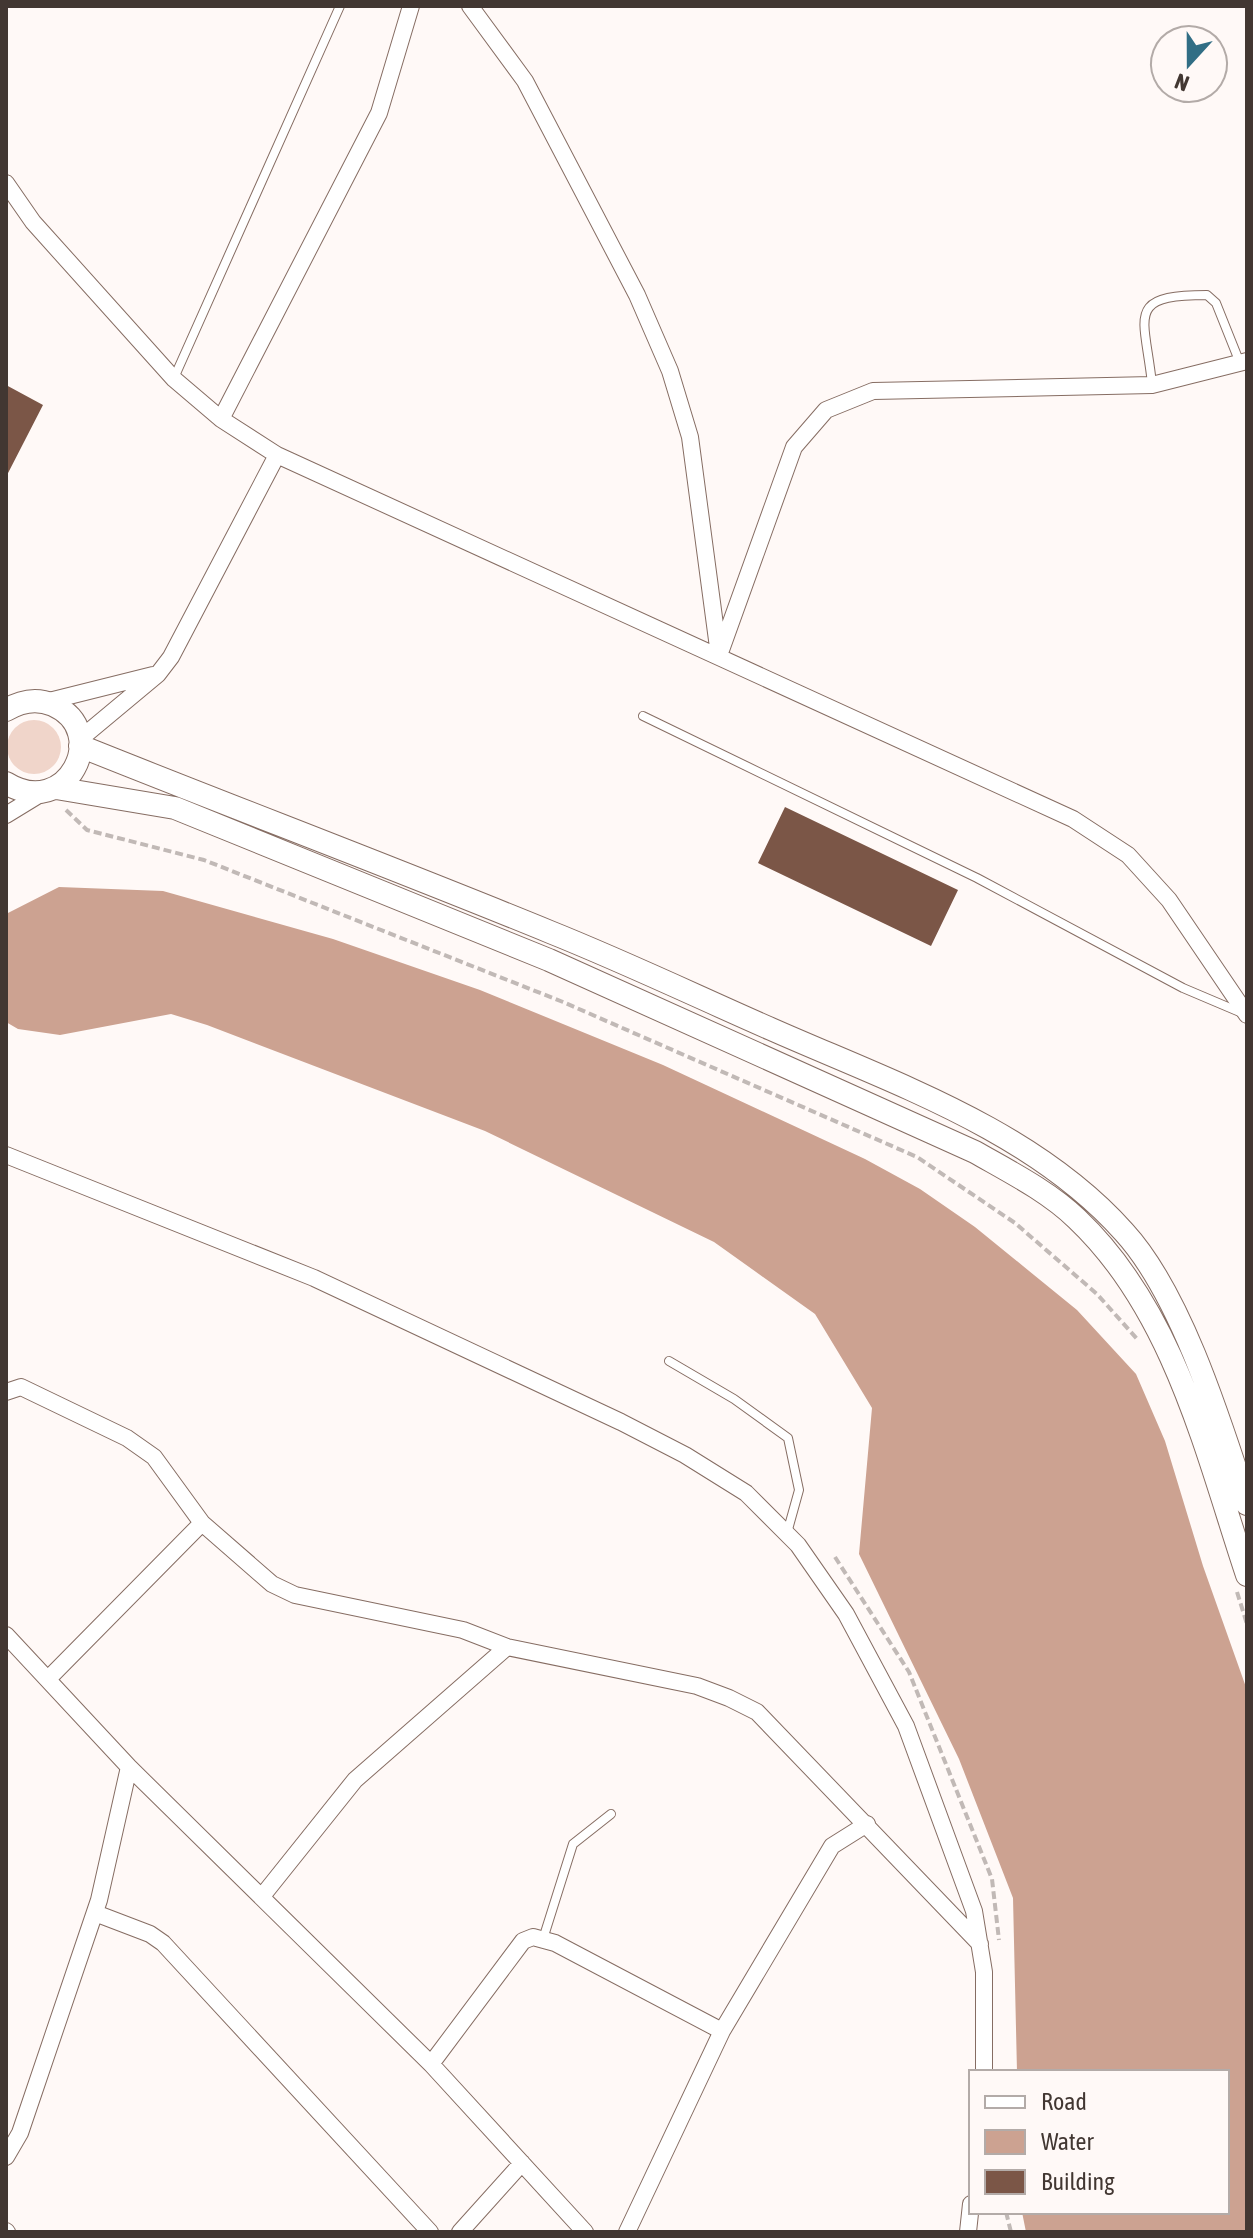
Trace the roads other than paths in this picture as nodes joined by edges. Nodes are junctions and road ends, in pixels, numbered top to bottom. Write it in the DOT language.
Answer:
graph roads {
  1 [pos="340,6"];
  2 [pos="411,6"];
  3 [pos="470,6"];
  4 [pos="6,183"];
  5 [pos="1244,362"];
  6 [pos="174,379"];
  7 [pos="1152,385"];
  8 [pos="221,419"];
  9 [pos="277,455"];
  10 [pos="719,655"];
  11 [pos="158,674"];
  12 [pos="45,702"];
  13 [pos="9,706"];
  14 [pos="643,716"];
  15 [pos="80,742"];
  16 [pos="6,783"];
  17 [pos="49,790"];
  18 [pos="6,815"];
  19 [pos="1247,1015"];
  20 [pos="6,1155"];
  21 [pos="669,1361"];
  22 [pos="6,1392"];
  23 [pos="1247,1504"];
  24 [pos="202,1523"];
  25 [pos="787,1534"];
  26 [pos="1240,1577"];
  27 [pos="6,1635"];
  28 [pos="507,1647"];
  29 [pos="48,1679"];
  30 [pos="129,1767"];
  31 [pos="611,1814"];
  32 [pos="867,1824"];
  33 [pos="263,1895"];
  34 [pos="95,1913"];
  35 [pos="543,1939"];
  36 [pos="981,1946"];
  37 [pos="722,2031"];
  38 [pos="431,2064"];
  39 [pos="984,2070"];
  40 [pos="6,2157"];
  41 [pos="522,2163"];
  42 [pos="430,2232"];
  43 [pos="460,2232"];
  44 [pos="585,2232"];
  45 [pos="627,2232"];
  1 -- 6 [label="lane"];
  2 -- 8 [label="street"];
  3 -- 10 [label="street"];
  4 -- 6 [label="street"];
  5 -- 7 [label="street"];
  5 -- 7 [label="lane"];
  6 -- 8 [label="street"];
  7 -- 10 [label="street"];
  8 -- 9 [label="street"];
  9 -- 10 [label="street"];
  9 -- 11 [label="street"];
  10 -- 19 [label="street"];
  11 -- 12 [label="street"];
  11 -- 15 [label="street"];
  12 -- 13 [label="street"];
  12 -- 15 [label="street"];
  14 -- 19 [label="lane"];
  15 -- 17 [label="street"];
  15 -- 23 [label="street"];
  16 -- 17 [label="street"];
  17 -- 18 [label="street"];
  17 -- 26 [label="street"];
  20 -- 25 [label="street"];
  21 -- 25 [label="lane"];
  22 -- 24 [label="street"];
  24 -- 28 [label="street"];
  24 -- 29 [label="street"];
  25 -- 36 [label="street"];
  27 -- 29 [label="street"];
  28 -- 32 [label="street"];
  28 -- 33 [label="street"];
  29 -- 30 [label="street"];
  30 -- 33 [label="street"];
  30 -- 34 [label="street"];
  31 -- 35 [label="lane"];
  32 -- 36 [label="street"];
  32 -- 37 [label="street"];
  33 -- 38 [label="street"];
  34 -- 40 [label="street"];
  34 -- 42 [label="street"];
  35 -- 37 [label="street"];
  35 -- 38 [label="street"];
  36 -- 39 [label="street"];
  37 -- 45 [label="street"];
  38 -- 41 [label="street"];
  41 -- 43 [label="street"];
  41 -- 44 [label="street"];
}
